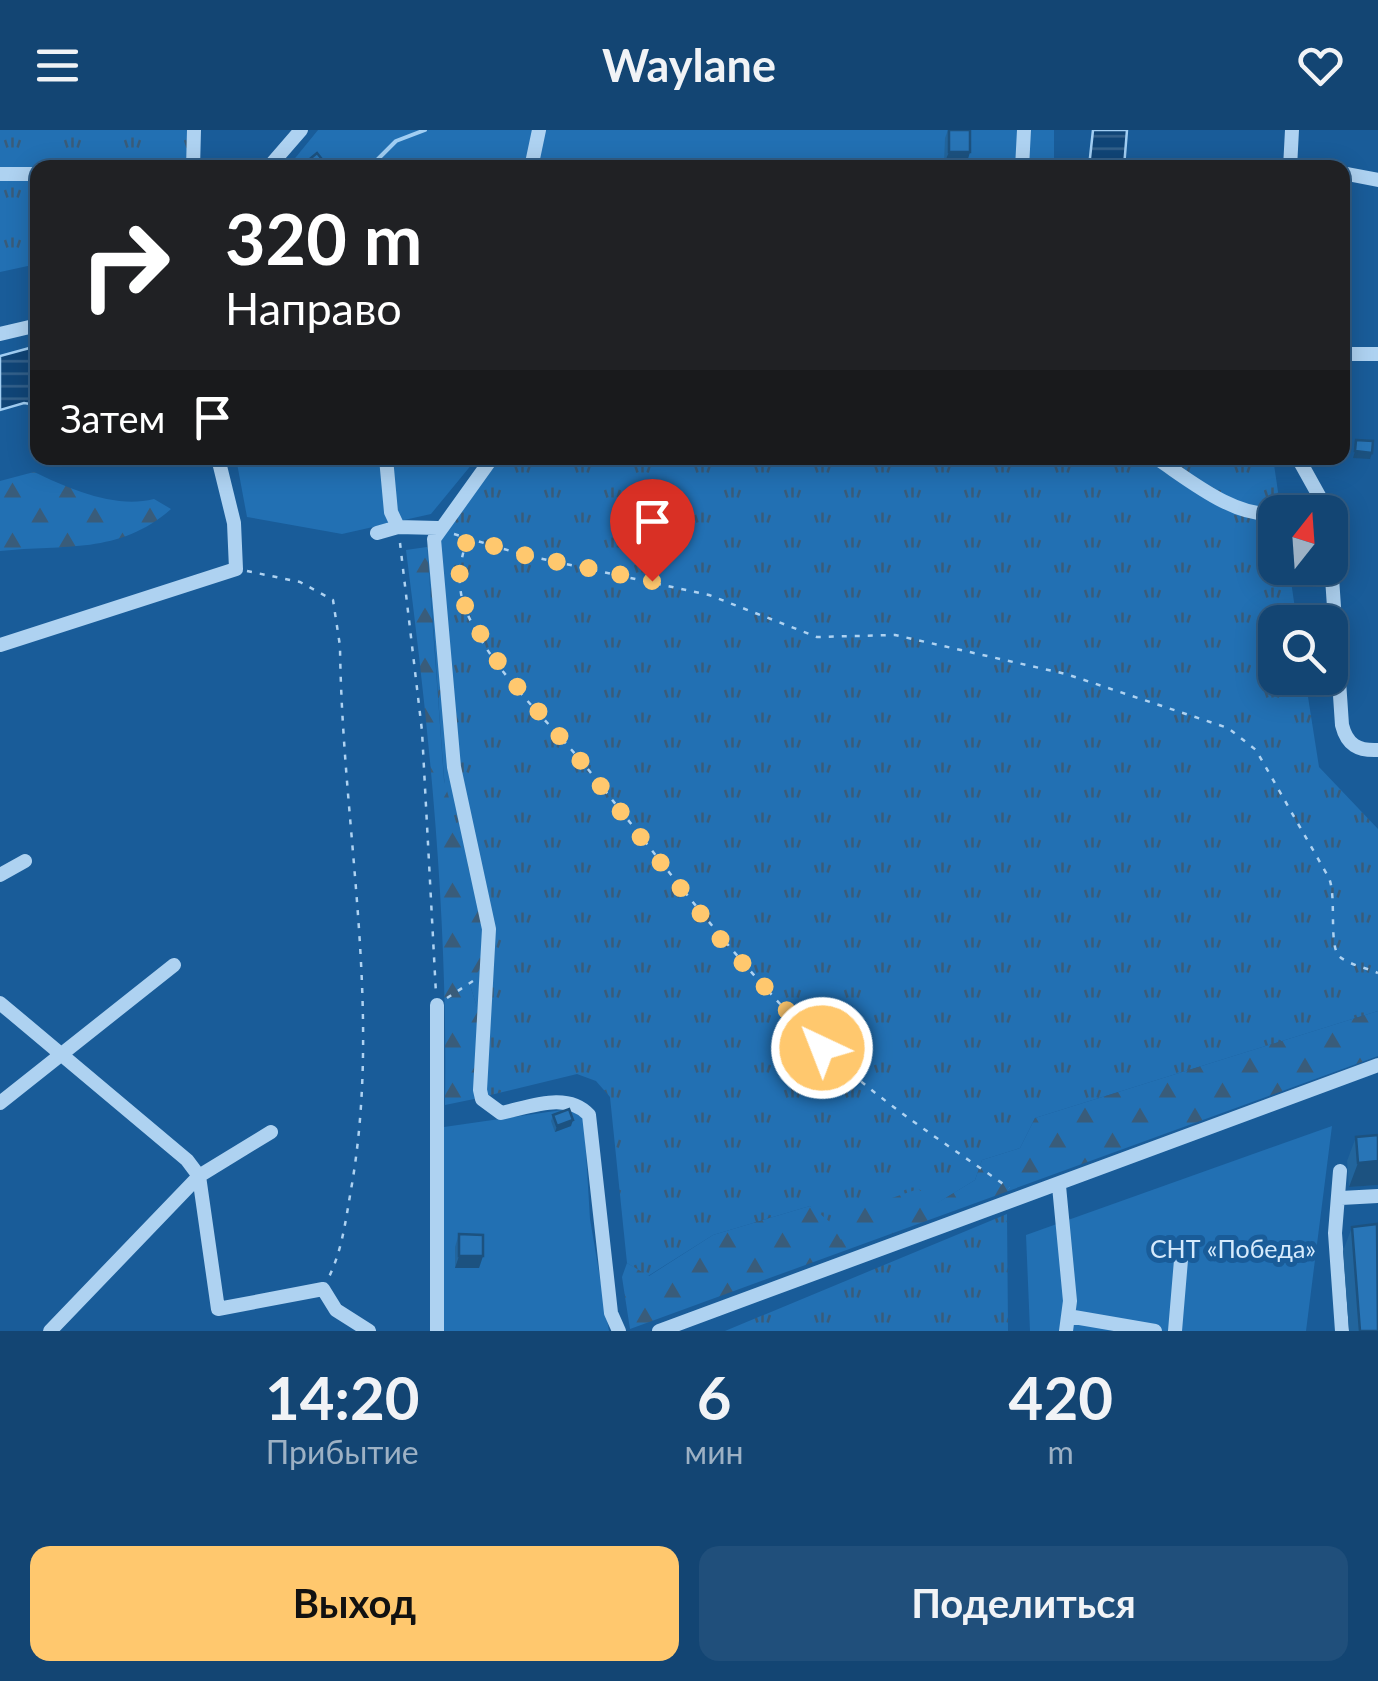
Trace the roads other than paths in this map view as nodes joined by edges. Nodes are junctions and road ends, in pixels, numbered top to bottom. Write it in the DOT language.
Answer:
graph roads {
  1 [pos="194,130"];
  2 [pos="301,130"];
  3 [pos="539,130"];
  4 [pos="1024,130"];
  5 [pos="1292,130"];
  6 [pos="193,160"];
  7 [pos="275,160"];
  8 [pos="533,160"];
  9 [pos="1022,160"];
  10 [pos="1295,160"];
  11 [pos="0,174"];
  12 [pos="30,174"];
  13 [pos="1350,175"];
  14 [pos="1378,180"];
  15 [pos="30,327"];
  16 [pos="0,334"];
  17 [pos="1350,354"];
  18 [pos="1378,354"];
  19 [pos="219,465"];
  20 [pos="387,465"];
  21 [pos="487,465"];
  22 [pos="1167,465"];
  23 [pos="1301,465"];
  24 [pos="1316,495"];
  25 [pos="1258,512"];
  26 [pos="398,527"];
  27 [pos="438,528"];
  28 [pos="378,533"];
  29 [pos="1333,585"];
  30 [pos="0,645"];
  31 [pos="1378,750"];
  32 [pos="25,861"];
  33 [pos="0,875"];
  34 [pos="174,965"];
  35 [pos="0,1003"];
  36 [pos="436,1004"];
  37 [pos="62,1055"];
  38 [pos="1378,1065"];
  39 [pos="0,1103"];
  40 [pos="271,1132"];
  41 [pos="1340,1171"];
  42 [pos="199,1176"];
  43 [pos="1059,1186"];
  44 [pos="1378,1196"];
  45 [pos="1341,1198"];
  46 [pos="1181,1260"];
  47 [pos="1067,1324"];
  48 [pos="50,1331"];
  49 [pos="369,1331"];
  50 [pos="437,1331"];
  51 [pos="619,1331"];
  52 [pos="659,1331"];
  53 [pos="1155,1331"];
  54 [pos="1175,1331"];
  55 [pos="1342,1331"];
  1 -- 6 [label="street"];
  2 -- 7 [label="street"];
  3 -- 8 [label="street"];
  4 -- 9 [label="street"];
  5 -- 10 [label="street"];
  11 -- 12 [label="street"];
  13 -- 14 [label="street"];
  15 -- 16 [label="street"];
  17 -- 18 [label="street"];
  19 -- 30 [label="street"];
  20 -- 26 [label="street"];
  21 -- 27 [label="street"];
  22 -- 25 [label="street"];
  23 -- 24 [label="street"];
  26 -- 27 [label="street"];
  26 -- 28 [label="street"];
  27 -- 51 [label="street"];
  29 -- 31 [label="street"];
  32 -- 33 [label="street"];
  34 -- 37 [label="street"];
  35 -- 37 [label="street"];
  36 -- 50 [label="street"];
  37 -- 39 [label="street"];
  37 -- 42 [label="street"];
  38 -- 43 [label="street"];
  40 -- 42 [label="street"];
  41 -- 45 [label="street"];
  42 -- 48 [label="street"];
  42 -- 49 [label="street"];
  43 -- 47 [label="street"];
  43 -- 52 [label="street"];
  44 -- 45 [label="street"];
  45 -- 55 [label="street"];
  46 -- 54 [label="street"];
  47 -- 53 [label="street"];
}
